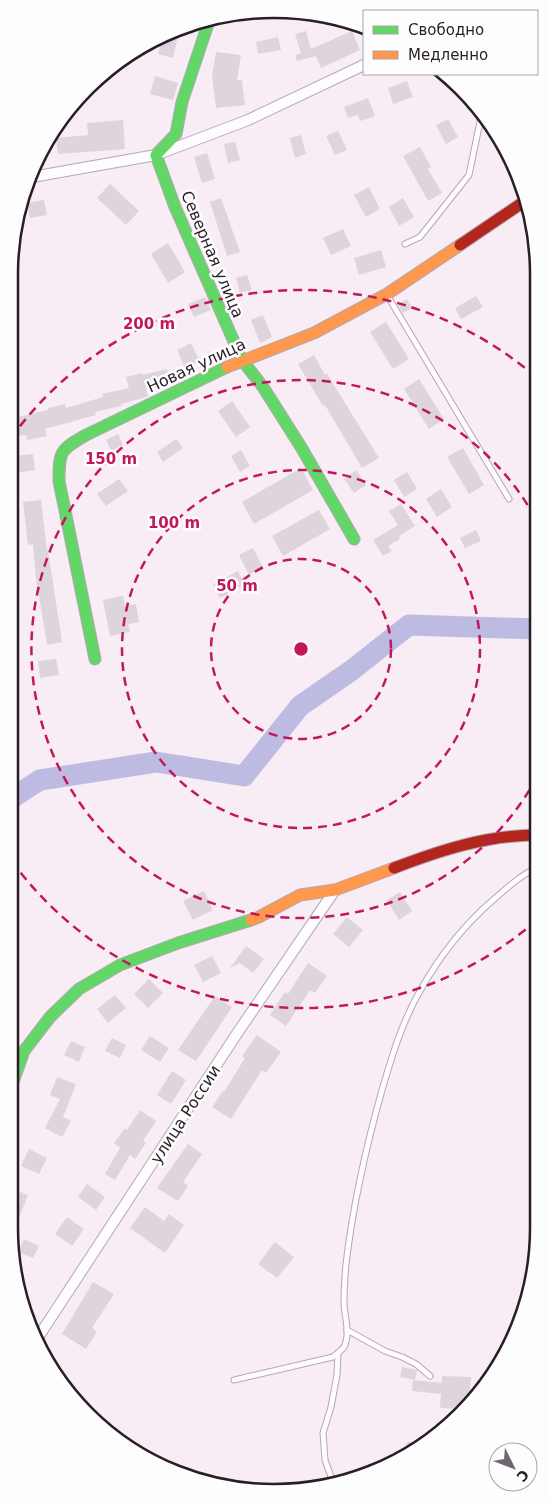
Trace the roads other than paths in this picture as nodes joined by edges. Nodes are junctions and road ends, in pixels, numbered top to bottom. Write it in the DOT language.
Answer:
graph roads {
  1 [pos="207,26"];
  2 [pos="363,65"];
  3 [pos="480,122"];
  4 [pos="156,155"];
  5 [pos="37,176"];
  6 [pos="521,204"];
  7 [pos="405,244"];
  8 [pos="387,294"];
  9 [pos="242,360"];
  10 [pos="509,499"];
  11 [pos="354,539"];
  12 [pos="95,659"];
  13 [pos="530,836"];
  14 [pos="530,871"];
  15 [pos="335,890"];
  16 [pos="18,1068"];
  17 [pos="347,1330"];
  18 [pos="41,1334"];
  19 [pos="338,1353"];
  20 [pos="430,1376"];
  21 [pos="234,1380"];
  22 [pos="332,1478"];
  1 -- 4 [label="street"];
  2 -- 4 [label="street"];
  3 -- 7 [label="lane"];
  4 -- 5 [label="street"];
  4 -- 9 [label="street, Северная улица"];
  6 -- 8 [label="street, Новая улица"];
  8 -- 9 [label="street, Новая улица"];
  8 -- 10 [label="lane"];
  9 -- 11 [label="street, Северная улица"];
  9 -- 12 [label="street, Новая улица"];
  13 -- 15 [label="street"];
  14 -- 17 [label="lane"];
  15 -- 16 [label="street"];
  15 -- 18 [label="street, улица России"];
  17 -- 19 [label="lane"];
  17 -- 20 [label="lane"];
  19 -- 21 [label="lane"];
  19 -- 22 [label="lane"];
}
